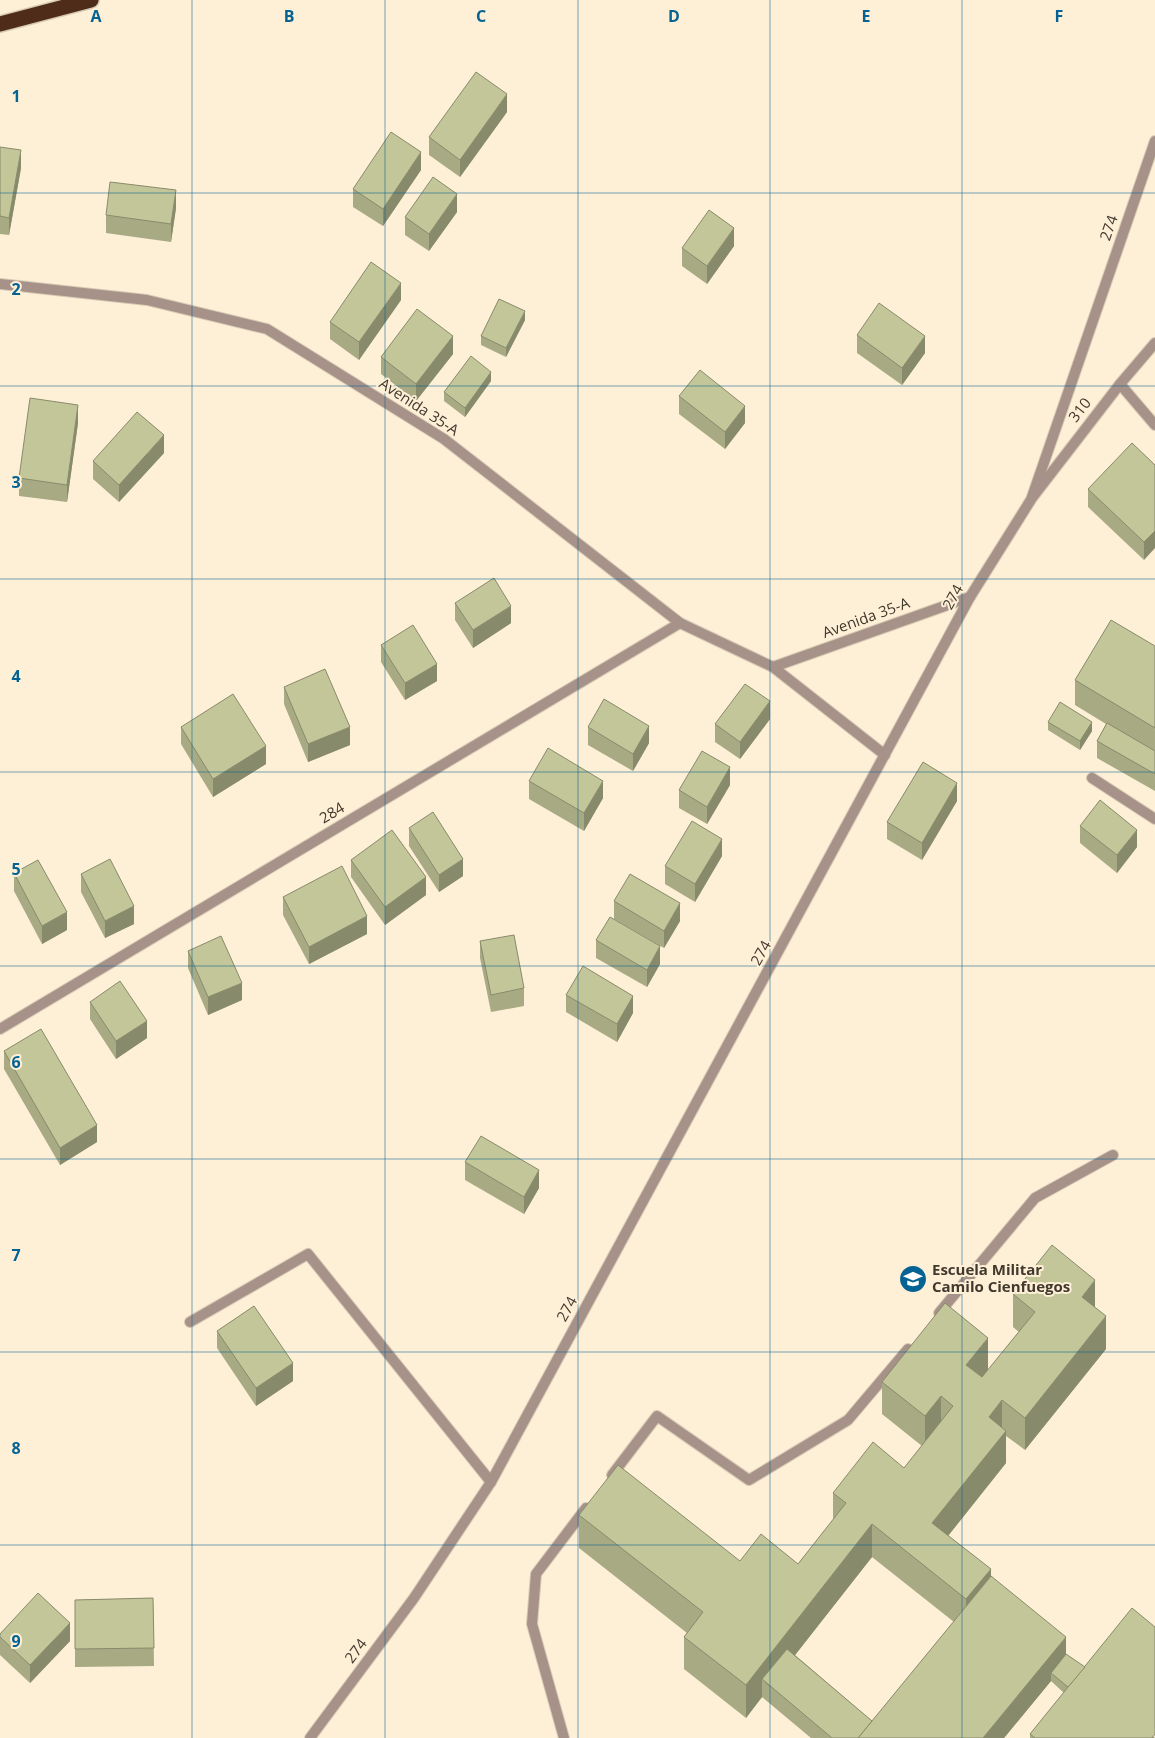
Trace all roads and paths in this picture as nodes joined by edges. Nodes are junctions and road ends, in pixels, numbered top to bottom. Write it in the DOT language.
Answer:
graph roads {
  1 [pos="91,0"];
  2 [pos="0,24"];
  3 [pos="1155,141"];
  4 [pos="0,284"];
  5 [pos="1155,344"];
  6 [pos="1120,384"];
  7 [pos="1155,425"];
  8 [pos="1032,498"];
  9 [pos="970,597"];
  10 [pos="680,623"];
  11 [pos="773,667"];
  12 [pos="885,755"];
  13 [pos="1092,778"];
  14 [pos="1155,818"];
  15 [pos="0,1029"];
  16 [pos="1113,1155"];
  17 [pos="190,1322"];
  18 [pos="930,1324"];
  19 [pos="917,1339"];
  20 [pos="608,1479"];
  21 [pos="491,1482"];
  22 [pos="590,1503"];
  23 [pos="310,1738"];
  24 [pos="564,1738"];
  1 -- 2 [label="highway"];
  3 -- 8 [label="street, 274"];
  4 -- 10 [label="street, Avenida 35-A"];
  5 -- 6 [label="street, 310"];
  6 -- 7 [label="street"];
  6 -- 8 [label="street, 310"];
  8 -- 9 [label="street, 274"];
  9 -- 11 [label="street, Avenida 35-A"];
  9 -- 12 [label="street, 274"];
  10 -- 11 [label="street, Avenida 35-A"];
  10 -- 15 [label="street, 284"];
  11 -- 12 [label="street, Avenida 35-A"];
  12 -- 21 [label="street, 274"];
  13 -- 14 [label="street"];
  16 -- 18 [label="street"];
  17 -- 21 [label="street"];
  19 -- 20 [label="street"];
  21 -- 23 [label="street, 274"];
  22 -- 24 [label="street"];
}
